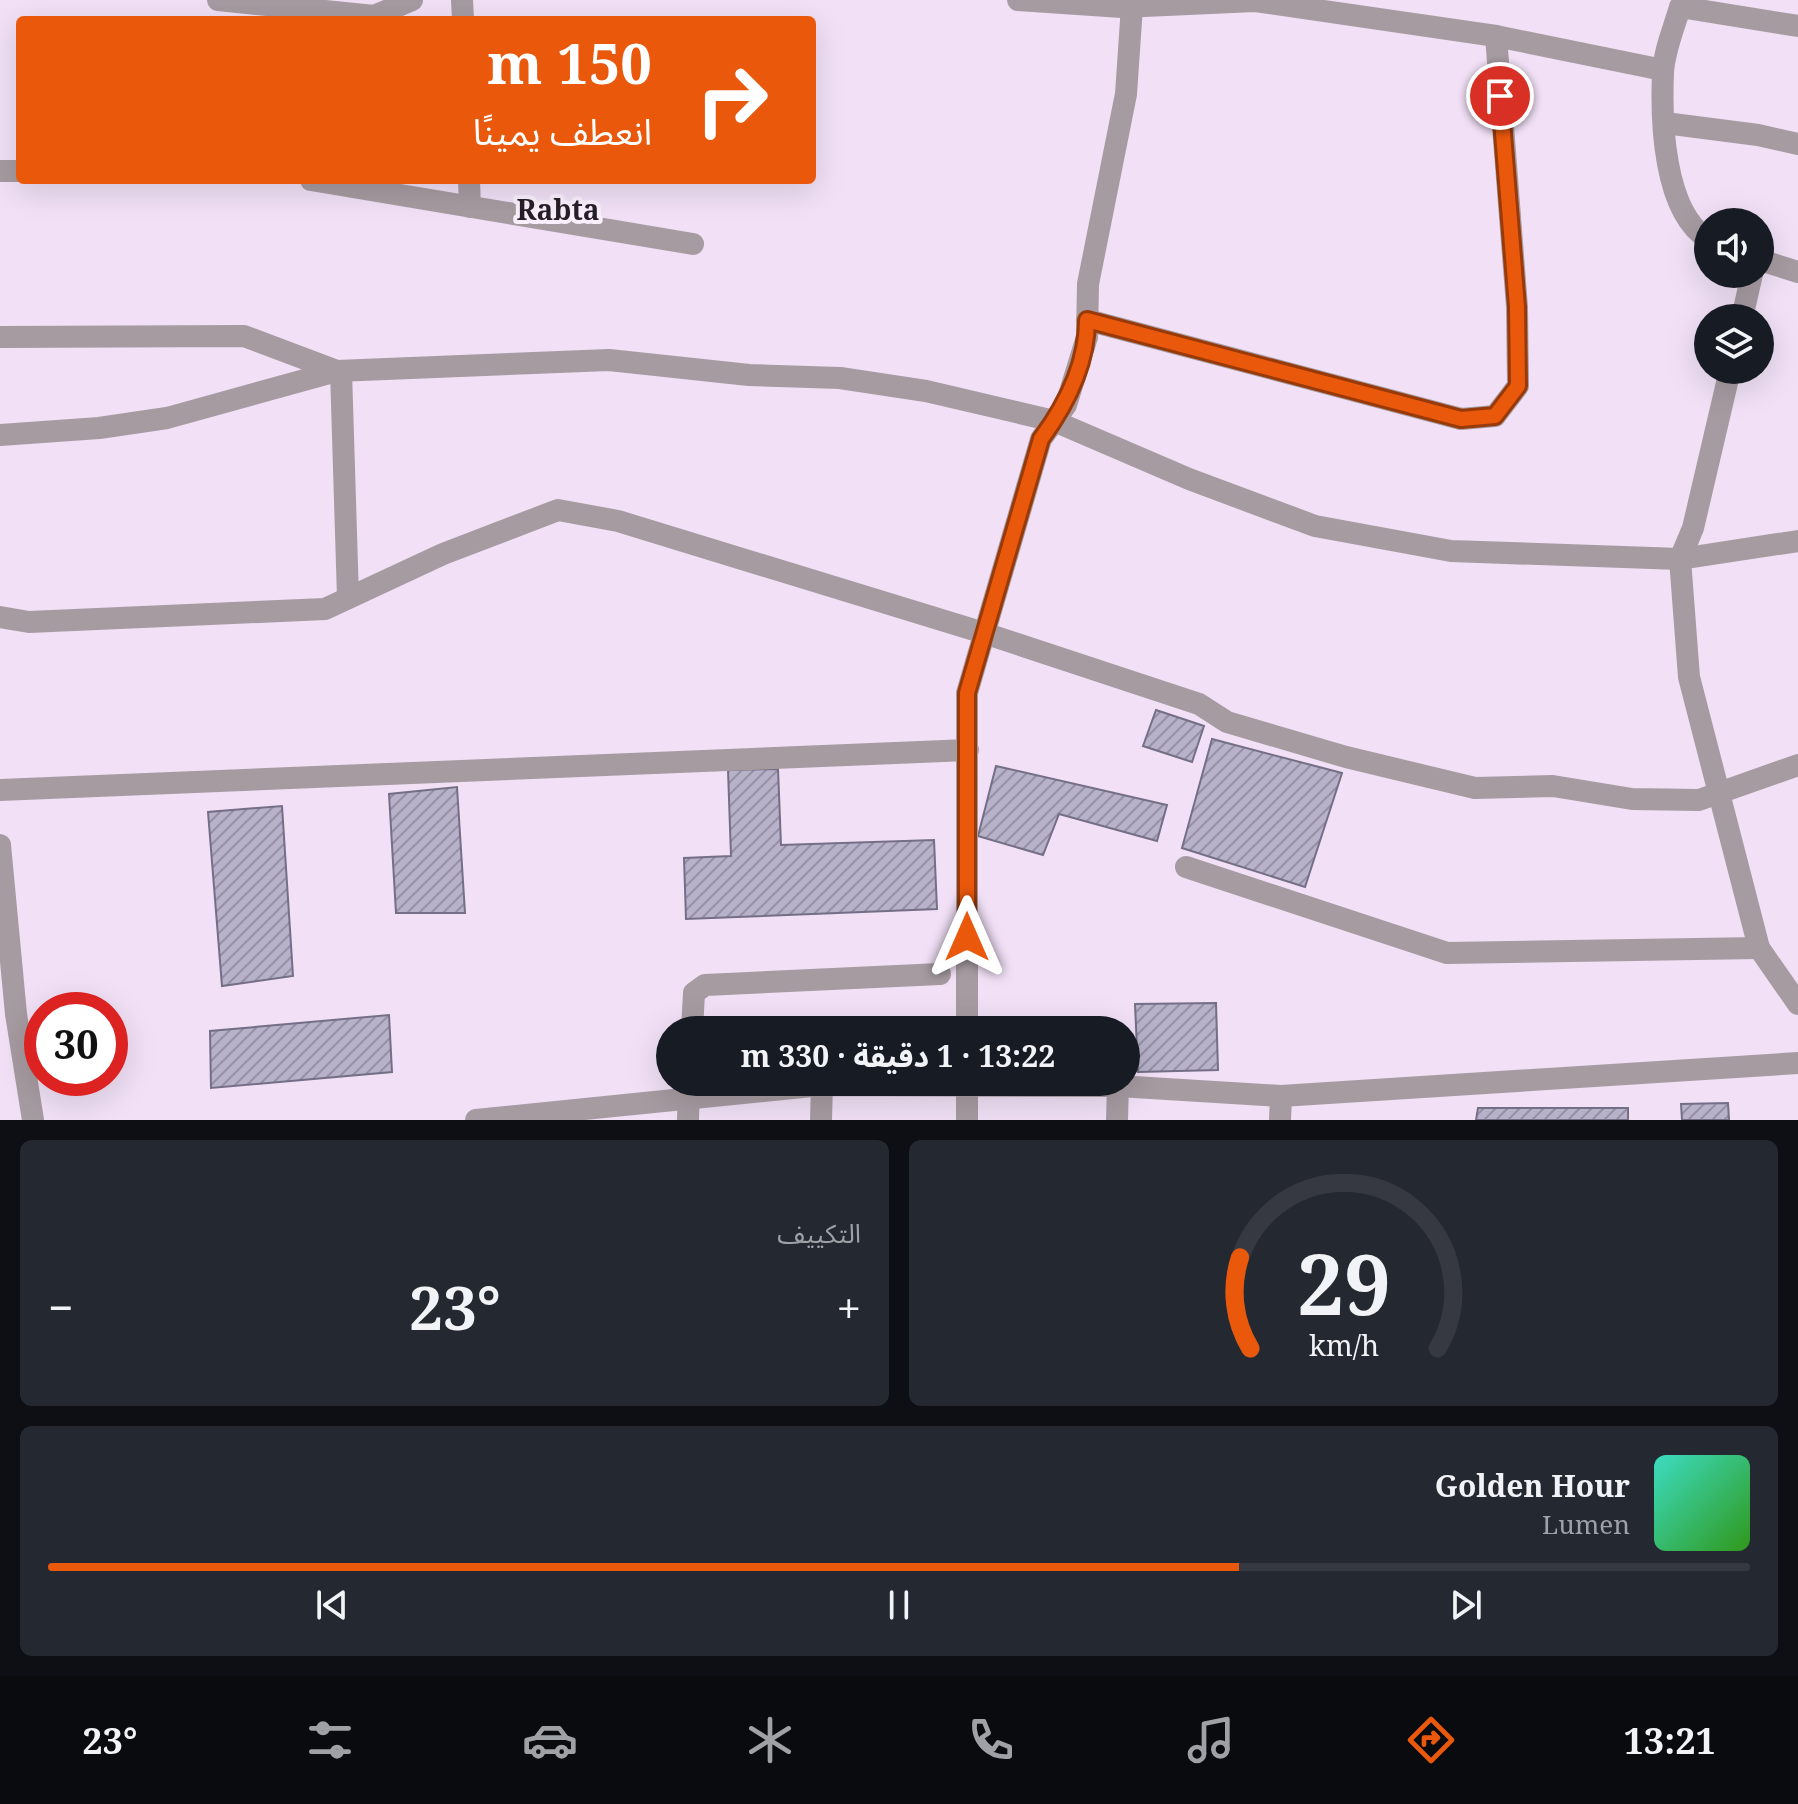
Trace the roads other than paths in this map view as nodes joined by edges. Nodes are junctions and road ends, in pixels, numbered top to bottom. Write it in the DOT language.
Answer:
graph roads {
  1 [pos="218,0"];
  2 [pos="1018,0"];
  3 [pos="408,1"];
  4 [pos="1132,6"];
  5 [pos="251,13"];
  6 [pos="1798,26"];
  7 [pos="1496,36"];
  8 [pos="1663,70"];
  9 [pos="1665,123"];
  10 [pos="1798,144"];
  11 [pos="335,184"];
  12 [pos="469,184"];
  13 [pos="470,207"];
  14 [pos="1694,226"];
  15 [pos="693,244"];
  16 [pos="1774,264"];
  17 [pos="1798,272"];
  18 [pos="1087,320"];
  19 [pos="0,337"];
  20 [pos="339,371"];
  21 [pos="1727,384"];
  22 [pos="1054,421"];
  23 [pos="0,435"];
  24 [pos="1798,541"];
  25 [pos="1680,559"];
  26 [pos="348,598"];
  27 [pos="0,617"];
  28 [pos="984,633"];
  29 [pos="968,750"];
  30 [pos="1798,765"];
  31 [pos="0,790"];
  32 [pos="1718,793"];
  33 [pos="0,845"];
  34 [pos="1186,867"];
  35 [pos="1759,948"];
  36 [pos="940,974"];
  37 [pos="1798,1000"];
  38 [pos="693,1016"];
  39 [pos="967,1016"];
  40 [pos="1798,1063"];
  41 [pos="1140,1087"];
  42 [pos="656,1095"];
  43 [pos="689,1096"];
  44 [pos="822,1096"];
  45 [pos="967,1096"];
  46 [pos="1118,1096"];
  47 [pos="1281,1096"];
  48 [pos="512,1119"];
  49 [pos="33,1120"];
  50 [pos="476,1120"];
  51 [pos="688,1120"];
  52 [pos="821,1120"];
  53 [pos="967,1120"];
  54 [pos="1117,1120"];
  55 [pos="1280,1120"];
  1 -- 5 [label="street"];
  2 -- 4 [label="street"];
  3 -- 5 [label="street"];
  4 -- 7 [label="street"];
  4 -- 18 [label="street"];
  6 -- 8 [label="street"];
  7 -- 8 [label="street"];
  7 -- 18 [label="street"];
  8 -- 9 [label="street"];
  9 -- 10 [label="street"];
  9 -- 14 [label="street"];
  11 -- 13 [label="street"];
  12 -- 13 [label="street"];
  13 -- 15 [label="street"];
  16 -- 17 [label="street"];
  18 -- 22 [label="street"];
  19 -- 20 [label="street"];
  20 -- 22 [label="street"];
  20 -- 23 [label="street"];
  20 -- 26 [label="street"];
  21 -- 25 [label="street"];
  22 -- 25 [label="street"];
  22 -- 28 [label="street"];
  24 -- 25 [label="street"];
  25 -- 32 [label="street"];
  26 -- 27 [label="street"];
  26 -- 28 [label="street"];
  28 -- 29 [label="street"];
  28 -- 32 [label="street"];
  29 -- 31 [label="street"];
  29 -- 39 [label="street"];
  30 -- 32 [label="street"];
  32 -- 35 [label="street"];
  33 -- 49 [label="street"];
  34 -- 35 [label="street"];
  35 -- 37 [label="street"];
  36 -- 38 [label="street"];
  40 -- 47 [label="street"];
  41 -- 47 [label="street"];
  42 -- 48 [label="street"];
  43 -- 51 [label="street"];
  44 -- 52 [label="street"];
  45 -- 53 [label="street"];
  46 -- 54 [label="street"];
  47 -- 55 [label="street"];
  48 -- 50 [label="street"];
}
